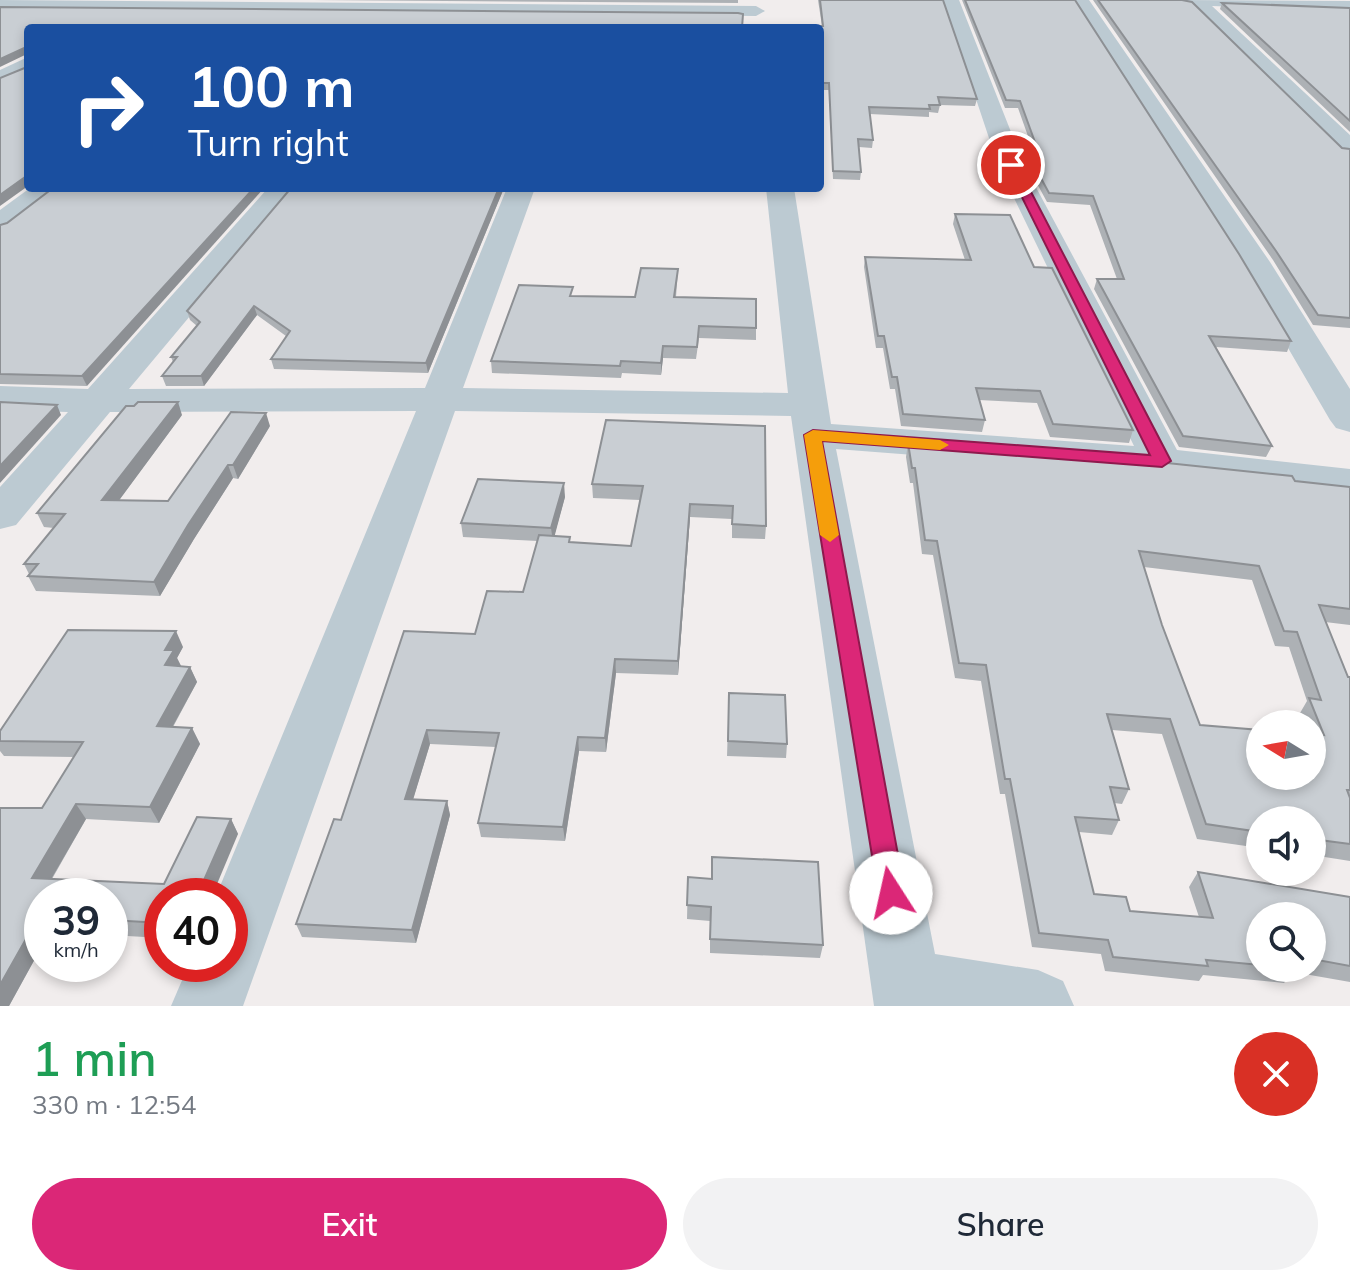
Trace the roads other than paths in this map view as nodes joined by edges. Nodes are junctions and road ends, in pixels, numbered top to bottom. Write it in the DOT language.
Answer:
graph roads {
  1 [pos="951,0"];
  2 [pos="1081,0"];
  3 [pos="1173,0"];
  4 [pos="1197,1"];
  5 [pos="1242,1"];
  6 [pos="0,2"];
  7 [pos="134,6"];
  8 [pos="1326,6"];
  9 [pos="1350,6"];
  10 [pos="291,7"];
  11 [pos="439,8"];
  12 [pos="588,10"];
  13 [pos="757,13"];
  14 [pos="1350,22"];
  15 [pos="100,24"];
  16 [pos="268,24"];
  17 [pos="425,24"];
  18 [pos="583,24"];
  19 [pos="24,65"];
  20 [pos="0,78"];
  21 [pos="1350,149"];
  22 [pos="43,192"];
  23 [pos="280,192"];
  24 [pos="519,192"];
  25 [pos="781,192"];
  26 [pos="0,223"];
  27 [pos="0,398"];
  28 [pos="441,399"];
  29 [pos="98,401"];
  30 [pos="811,420"];
  31 [pos="1350,420"];
  32 [pos="1162,461"];
  33 [pos="1350,482"];
  34 [pos="0,515"];
  35 [pos="248,898"];
  36 [pos="216,982"];
  37 [pos="908,995"];
  38 [pos="207,1006"];
  39 [pos="1038,1006"];
  1 -- 32 [label="street"];
  2 -- 31 [label="street"];
  3 -- 4 [label="street"];
  4 -- 5 [label="street"];
  4 -- 21 [label="street"];
  5 -- 8 [label="street"];
  6 -- 7 [label="street"];
  7 -- 10 [label="street"];
  7 -- 15 [label="street"];
  8 -- 9 [label="street"];
  8 -- 14 [label="street"];
  10 -- 11 [label="street"];
  10 -- 16 [label="street"];
  11 -- 12 [label="street"];
  11 -- 17 [label="street"];
  12 -- 13 [label="street"];
  12 -- 18 [label="street"];
  19 -- 20 [label="street"];
  22 -- 26 [label="street"];
  23 -- 29 [label="street"];
  24 -- 28 [label="street"];
  25 -- 30 [label="street"];
  27 -- 29 [label="street"];
  28 -- 29 [label="street"];
  28 -- 30 [label="street"];
  28 -- 35 [label="street"];
  29 -- 34 [label="street"];
  30 -- 32 [label="street"];
  30 -- 37 [label="street"];
  32 -- 33 [label="street"];
  36 -- 38 [label="street"];
  37 -- 39 [label="street"];
}
